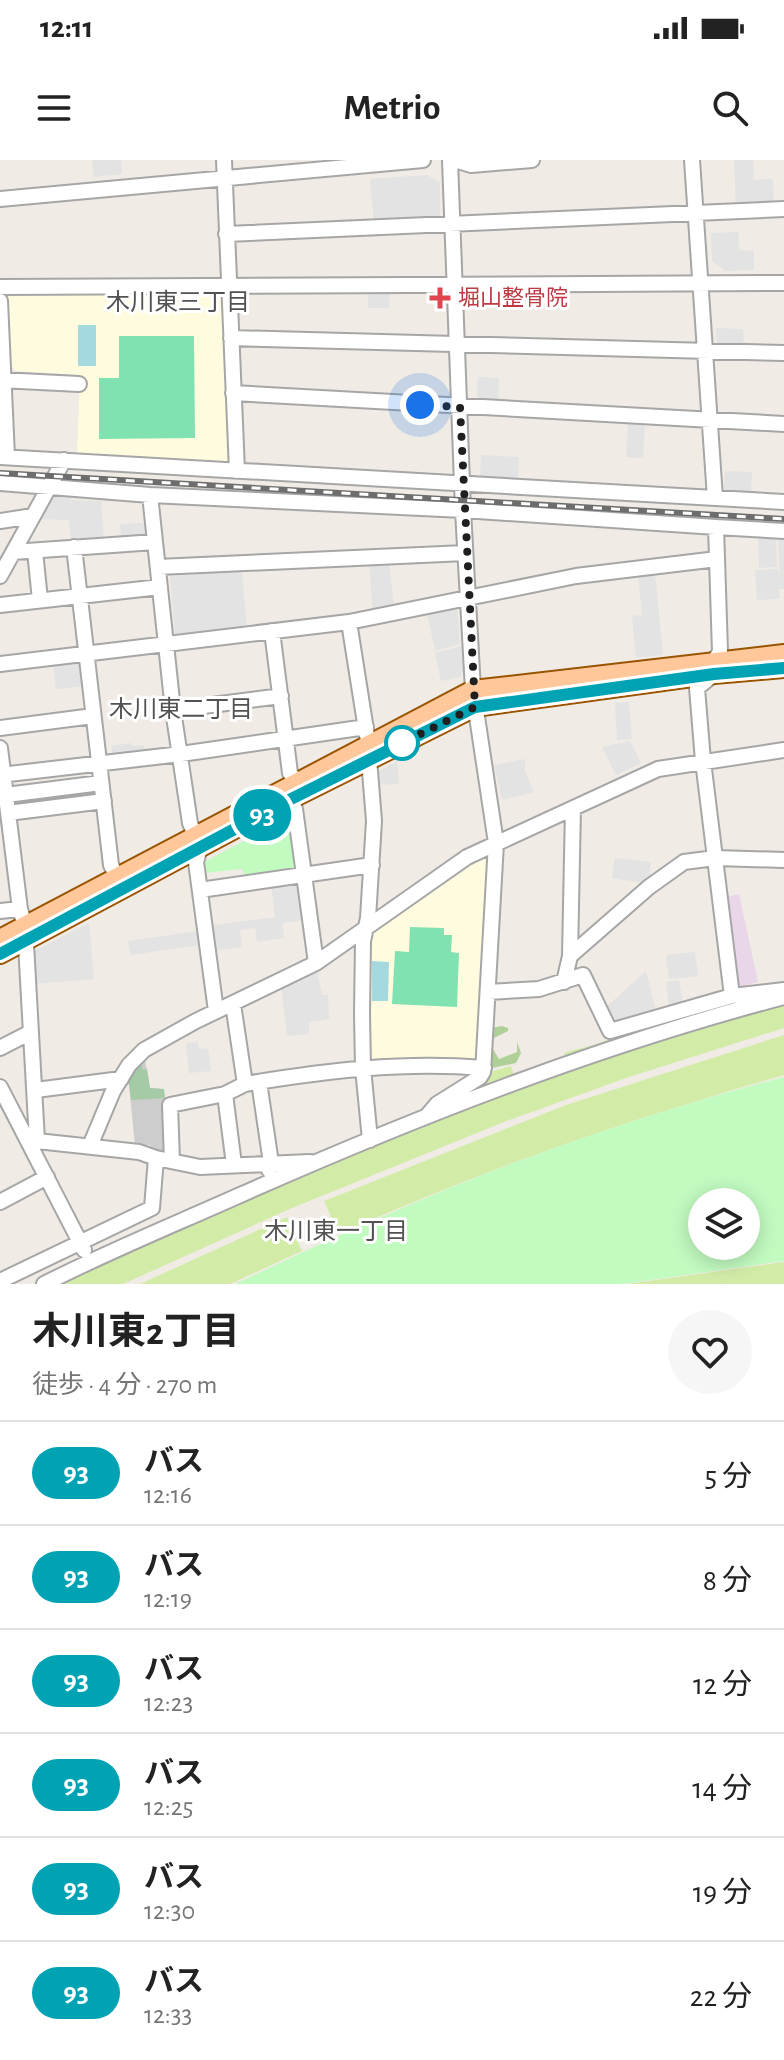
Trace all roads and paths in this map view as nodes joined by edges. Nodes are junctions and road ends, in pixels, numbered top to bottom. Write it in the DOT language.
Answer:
graph roads {
  1 [pos="224,160"];
  2 [pos="423,160"];
  3 [pos="452,160"];
  4 [pos="532,160"];
  5 [pos="692,160"];
  6 [pos="319,166"];
  7 [pos="224,179"];
  8 [pos="0,199"];
  9 [pos="784,209"];
  10 [pos="695,213"];
  11 [pos="453,226"];
  12 [pos="226,234"];
  13 [pos="784,283"];
  14 [pos="456,285"];
  15 [pos="699,285"];
  16 [pos="229,286"];
  17 [pos="0,287"];
  18 [pos="0,301"];
  19 [pos="231,338"];
  20 [pos="458,344"];
  21 [pos="704,351"];
  22 [pos="784,353"];
  23 [pos="2,380"];
  24 [pos="79,384"];
  25 [pos="233,393"];
  26 [pos="460,407"];
  27 [pos="709,420"];
  28 [pos="784,424"];
  29 [pos="3,457"];
  30 [pos="64,460"];
  31 [pos="237,471"];
  32 [pos="0,483"];
  33 [pos="462,485"];
  34 [pos="51,486"];
  35 [pos="150,495"];
  36 [pos="715,498"];
  37 [pos="784,502"];
  38 [pos="463,510"];
  39 [pos="33,516"];
  40 [pos="0,521"];
  41 [pos="716,527"];
  42 [pos="784,531"];
  43 [pos="155,542"];
  44 [pos="74,547"];
  45 [pos="35,551"];
  46 [pos="13,552"];
  47 [pos="465,553"];
  48 [pos="717,559"];
  49 [pos="158,567"];
  50 [pos="0,576"];
  51 [pos="160,587"];
  52 [pos="80,597"];
  53 [pos="468,598"];
  54 [pos="40,600"];
  55 [pos="0,605"];
  56 [pos="349,622"];
  57 [pos="272,631"];
  58 [pos="166,643"];
  59 [pos="85,653"];
  60 [pos="784,654"];
  61 [pos="0,664"];
  62 [pos="714,668"];
  63 [pos="784,668"];
  64 [pos="281,696"];
  65 [pos="474,698"];
  66 [pos="173,710"];
  67 [pos="93,716"];
  68 [pos="0,728"];
  69 [pos="287,738"];
  70 [pos="368,743"];
  71 [pos="0,748"];
  72 [pos="784,750"];
  73 [pos="181,754"];
  74 [pos="703,761"];
  75 [pos="99,763"];
  76 [pos="2,775"];
  77 [pos="296,781"];
  78 [pos="101,783"];
  79 [pos="6,795"];
  80 [pos="289,800"];
  81 [pos="104,801"];
  82 [pos="573,808"];
  83 [pos="6,821"];
  84 [pos="197,842"];
  85 [pos="496,843"];
  86 [pos="715,858"];
  87 [pos="784,860"];
  88 [pos="372,865"];
  89 [pos="8,871"];
  90 [pos="304,873"];
  91 [pos="117,877"];
  92 [pos="200,890"];
  93 [pos="0,911"];
  94 [pos="24,925"];
  95 [pos="364,930"];
  96 [pos="0,939"];
  97 [pos="0,954"];
  98 [pos="570,956"];
  99 [pos="316,963"];
  100 [pos="564,982"];
  101 [pos="784,990"];
  102 [pos="488,992"];
  103 [pos="732,996"];
  104 [pos="784,997"];
  105 [pos="233,1004"];
  106 [pos="216,1011"];
  107 [pos="31,1032"];
  108 [pos="0,1048"];
  109 [pos="363,1068"];
  110 [pos="484,1068"];
  111 [pos="121,1079"];
  112 [pos="252,1083"];
  113 [pos="1,1090"];
  114 [pos="36,1090"];
  115 [pos="225,1094"];
  116 [pos="15,1115"];
  117 [pos="426,1117"];
  118 [pos="0,1122"];
  119 [pos="370,1140"];
  120 [pos="34,1144"];
  121 [pos="90,1146"];
  122 [pos="156,1158"];
  123 [pos="172,1161"];
  124 [pos="318,1161"];
  125 [pos="271,1163"];
  126 [pos="234,1165"];
  127 [pos="47,1177"];
  128 [pos="243,1194"];
  129 [pos="0,1202"];
  130 [pos="80,1242"];
  131 [pos="89,1262"];
  132 [pos="0,1281"];
  133 [pos="44,1284"];
  1 -- 7 [label="street"];
  2 -- 6 [label="street"];
  3 -- 4 [label="street"];
  3 -- 11 [label="street"];
  5 -- 10 [label="street"];
  6 -- 7 [label="street"];
  7 -- 8 [label="street"];
  7 -- 12 [label="street"];
  9 -- 10 [label="street"];
  10 -- 11 [label="street"];
  10 -- 15 [label="street"];
  11 -- 12 [label="street"];
  11 -- 14 [label="street"];
  12 -- 16 [label="street"];
  13 -- 15 [label="street"];
  14 -- 15 [label="street"];
  14 -- 16 [label="street"];
  14 -- 20 [label="street"];
  15 -- 21 [label="street"];
  16 -- 17 [label="street"];
  16 -- 19 [label="street"];
  18 -- 23 [label="street"];
  19 -- 20 [label="street"];
  19 -- 25 [label="street"];
  20 -- 21 [label="street"];
  20 -- 26 [label="street"];
  21 -- 22 [label="street"];
  21 -- 27 [label="street"];
  23 -- 24 [label="street"];
  23 -- 29 [label="street"];
  25 -- 26 [label="street"];
  25 -- 31 [label="street"];
  26 -- 27 [label="street"];
  26 -- 33 [label="street"];
  27 -- 28 [label="street"];
  27 -- 36 [label="street"];
  29 -- 30 [label="street"];
  30 -- 31 [label="street"];
  30 -- 34 [label="street"];
  31 -- 33 [label="street"];
  32 -- 34 [label="street"];
  33 -- 36 [label="street"];
  33 -- 38 [label="street"];
  34 -- 35 [label="street"];
  34 -- 39 [label="street"];
  35 -- 38 [label="street"];
  35 -- 43 [label="street"];
  36 -- 37 [label="street"];
  38 -- 41 [label="street"];
  38 -- 47 [label="street"];
  39 -- 40 [label="street"];
  39 -- 46 [label="street"];
  41 -- 42 [label="street"];
  41 -- 48 [label="street"];
  43 -- 44 [label="street"];
  43 -- 49 [label="street"];
  44 -- 45 [label="street"];
  44 -- 52 [label="street"];
  45 -- 46 [label="street"];
  45 -- 54 [label="street"];
  46 -- 50 [label="street"];
  47 -- 49 [label="street"];
  47 -- 53 [label="street"];
  48 -- 53 [label="street"];
  48 -- 62 [label="street"];
  49 -- 51 [label="street"];
  51 -- 52 [label="street"];
  51 -- 58 [label="street"];
  52 -- 54 [label="street"];
  52 -- 59 [label="street"];
  53 -- 56 [label="street"];
  53 -- 65 [label="street"];
  54 -- 55 [label="street"];
  56 -- 57 [label="street"];
  56 -- 70 [label="street"];
  57 -- 58 [label="street"];
  57 -- 64 [label="street"];
  58 -- 59 [label="street"];
  58 -- 66 [label="street"];
  59 -- 61 [label="street"];
  59 -- 67 [label="street"];
  60 -- 62 [label="main road"];
  62 -- 63 [label="main road"];
  62 -- 65 [label="main road"];
  62 -- 74 [label="street"];
  64 -- 66 [label="street"];
  64 -- 69 [label="street"];
  65 -- 70 [label="main road"];
  65 -- 85 [label="street"];
  66 -- 73 [label="street"];
  67 -- 68 [label="street"];
  67 -- 75 [label="street"];
  69 -- 70 [label="street"];
  69 -- 73 [label="street"];
  69 -- 77 [label="street"];
  70 -- 77 [label="main road"];
  70 -- 80 [label="main road"];
  70 -- 88 [label="street"];
  71 -- 76 [label="street"];
  72 -- 74 [label="street"];
  73 -- 75 [label="street"];
  73 -- 84 [label="street"];
  74 -- 82 [label="street"];
  74 -- 86 [label="street"];
  75 -- 76 [label="street"];
  75 -- 78 [label="street"];
  76 -- 79 [label="street"];
  77 -- 84 [label="main road"];
  78 -- 79 [label="street"];
  78 -- 81 [label="street"];
  79 -- 83 [label="street"];
  80 -- 84 [label="main road"];
  80 -- 90 [label="street"];
  81 -- 83 [label="street"];
  81 -- 91 [label="street"];
  82 -- 85 [label="street"];
  82 -- 98 [label="street"];
  83 -- 89 [label="street"];
  84 -- 91 [label="main road"];
  84 -- 92 [label="street"];
  84 -- 94 [label="main road"];
  85 -- 95 [label="street"];
  85 -- 102 [label="street"];
  86 -- 87 [label="street"];
  86 -- 98 [label="street"];
  86 -- 103 [label="street"];
  88 -- 90 [label="street"];
  88 -- 95 [label="street"];
  89 -- 94 [label="street"];
  90 -- 92 [label="street"];
  90 -- 99 [label="street"];
  91 -- 94 [label="main road"];
  92 -- 106 [label="street"];
  93 -- 94 [label="street"];
  94 -- 96 [label="main road"];
  94 -- 97 [label="main road"];
  94 -- 107 [label="street"];
  95 -- 99 [label="street"];
  95 -- 109 [label="street"];
  98 -- 100 [label="street"];
  99 -- 105 [label="street"];
  100 -- 102 [label="street"];
  100 -- 103 [label="street"];
  101 -- 103 [label="street"];
  102 -- 110 [label="street"];
  104 -- 117 [label="street"];
  105 -- 106 [label="street"];
  105 -- 112 [label="street"];
  106 -- 111 [label="street"];
  107 -- 108 [label="street"];
  107 -- 114 [label="street"];
  109 -- 110 [label="street"];
  109 -- 112 [label="street"];
  109 -- 119 [label="street"];
  110 -- 117 [label="street"];
  111 -- 114 [label="street"];
  111 -- 121 [label="street"];
  112 -- 115 [label="street"];
  112 -- 125 [label="street"];
  113 -- 116 [label="street"];
  114 -- 120 [label="street"];
  115 -- 123 [label="street"];
  115 -- 126 [label="street"];
  116 -- 118 [label="street"];
  116 -- 120 [label="street"];
  117 -- 119 [label="street"];
  119 -- 124 [label="street"];
  120 -- 121 [label="street"];
  120 -- 127 [label="street"];
  121 -- 122 [label="street"];
  122 -- 123 [label="street"];
  122 -- 130 [label="street"];
  123 -- 126 [label="street"];
  124 -- 125 [label="street"];
  124 -- 128 [label="street"];
  125 -- 126 [label="street"];
  125 -- 128 [label="street"];
  127 -- 129 [label="street"];
  127 -- 130 [label="street"];
  128 -- 131 [label="street"];
  130 -- 131 [label="street"];
  130 -- 132 [label="street"];
  131 -- 133 [label="street"];
}
